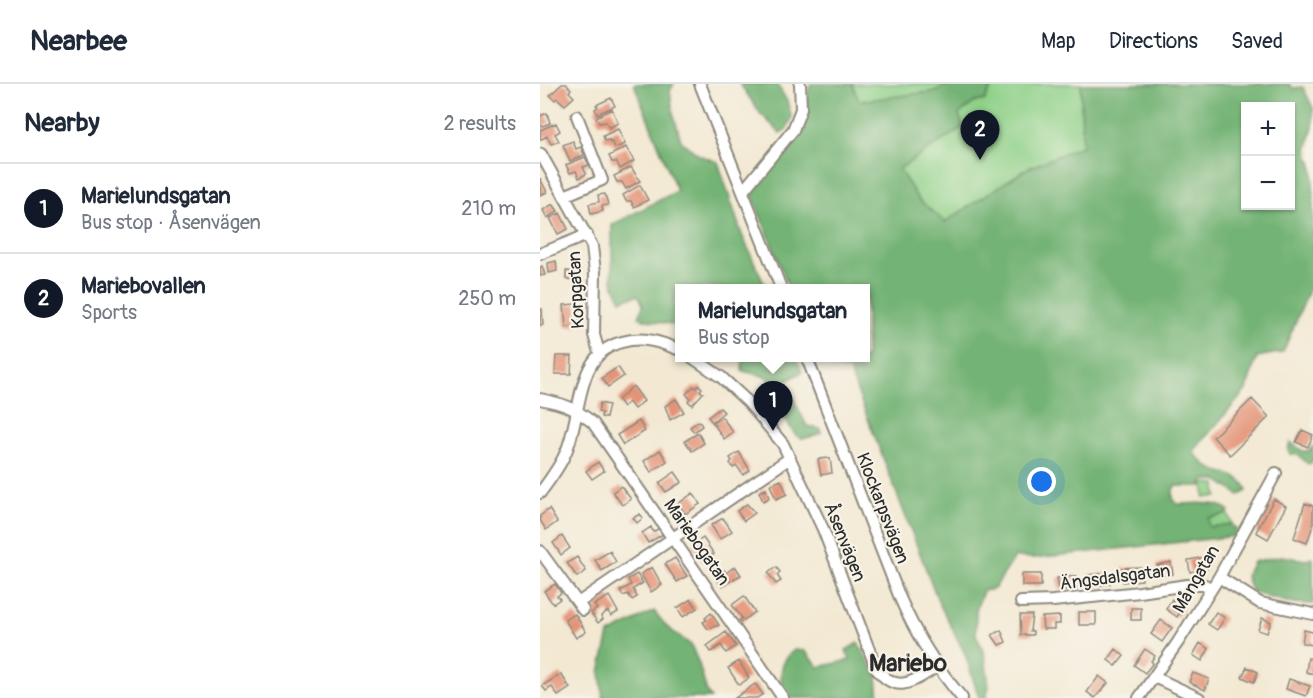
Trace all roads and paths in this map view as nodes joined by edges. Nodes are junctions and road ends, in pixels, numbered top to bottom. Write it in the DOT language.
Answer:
graph roads {
  1 [pos="700,84"];
  2 [pos="800,84"];
  3 [pos="577,116"];
  4 [pos="541,154"];
  5 [pos="743,191"];
  6 [pos="564,196"];
  7 [pos="587,235"];
  8 [pos="540,254"];
  9 [pos="779,284"];
  10 [pos="675,348"];
  11 [pos="599,352"];
  12 [pos="700,362"];
  13 [pos="809,362"];
  14 [pos="540,399"];
  15 [pos="577,410"];
  16 [pos="790,458"];
  17 [pos="1276,473"];
  18 [pos="540,493"];
  19 [pos="673,538"];
  20 [pos="540,551"];
  21 [pos="1219,577"];
  22 [pos="1211,589"];
  23 [pos="1021,602"];
  24 [pos="1313,614"];
  25 [pos="936,666"];
  26 [pos="1154,677"];
  27 [pos="783,698"];
  28 [pos="962,698"];
  29 [pos="1139,698"];
  30 [pos="1198,698"];
  1 -- 5 [label="street"];
  2 -- 5 [label="street"];
  3 -- 6 [label="street"];
  4 -- 6 [label="street, Korpgatan"];
  5 -- 9 [label="street"];
  6 -- 7 [label="street, Korpgatan"];
  7 -- 8 [label="street"];
  7 -- 11 [label="street, Korpgatan"];
  10 -- 11 [label="street"];
  11 -- 15 [label="street"];
  12 -- 16 [label="street, Åsenvägen"];
  13 -- 25 [label="street, Klockarpsvägen"];
  14 -- 15 [label="street"];
  15 -- 18 [label="street"];
  15 -- 19 [label="street, Mariebogatan"];
  16 -- 19 [label="street"];
  16 -- 25 [label="street, Åsenvägen"];
  17 -- 21 [label="street, Mångatan"];
  19 -- 20 [label="street"];
  19 -- 27 [label="street, Mariebogatan"];
  21 -- 22 [label="street, Mångatan"];
  21 -- 24 [label="street"];
  22 -- 23 [label="street, Ängsdalsgatan"];
  22 -- 26 [label="street, Mångatan"];
  25 -- 28 [label="street"];
  26 -- 29 [label="street, Mångatan"];
  26 -- 30 [label="street"];
}
